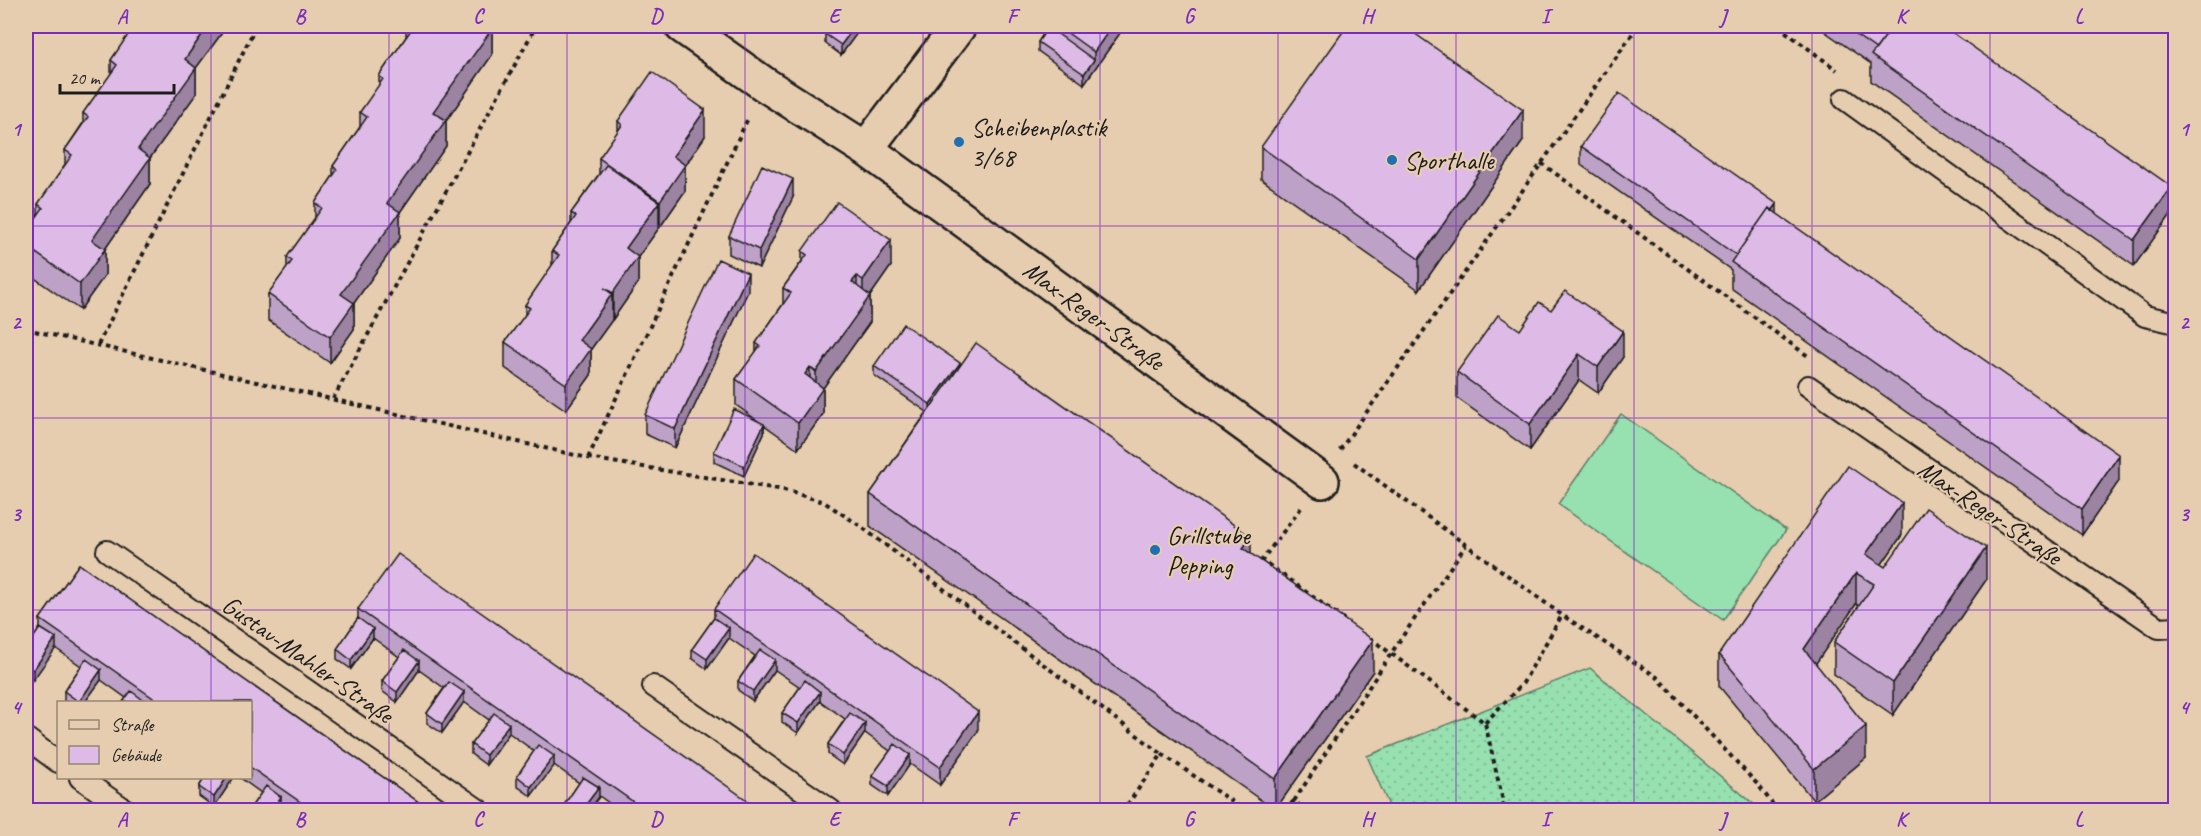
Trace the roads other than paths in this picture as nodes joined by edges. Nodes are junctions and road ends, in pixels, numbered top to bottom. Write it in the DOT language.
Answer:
graph roads {
  1 [pos="682,26"];
  2 [pos="959,26"];
  3 [pos="1844,99"];
  4 [pos="866,149"];
  5 [pos="2175,323"];
  6 [pos="1808,386"];
  7 [pos="1322,481"];
  8 [pos="106,551"];
  9 [pos="2175,627"];
  10 [pos="653,686"];
  11 [pos="26,738"];
  12 [pos="57,761"];
  13 [pos="83,779"];
  14 [pos="126,810"];
  15 [pos="479,810"];
  16 [pos="831,810"];
  1 -- 4 [label="street, Max-Reger-Straße"];
  2 -- 4 [label="street"];
  3 -- 5 [label="lane"];
  4 -- 7 [label="street, Max-Reger-Straße"];
  6 -- 9 [label="lane, Max-Reger-Straße"];
  8 -- 15 [label="lane, Gustav-Mahler-Straße"];
  10 -- 16 [label="lane"];
  11 -- 12 [label="lane"];
  13 -- 14 [label="lane"];
}
